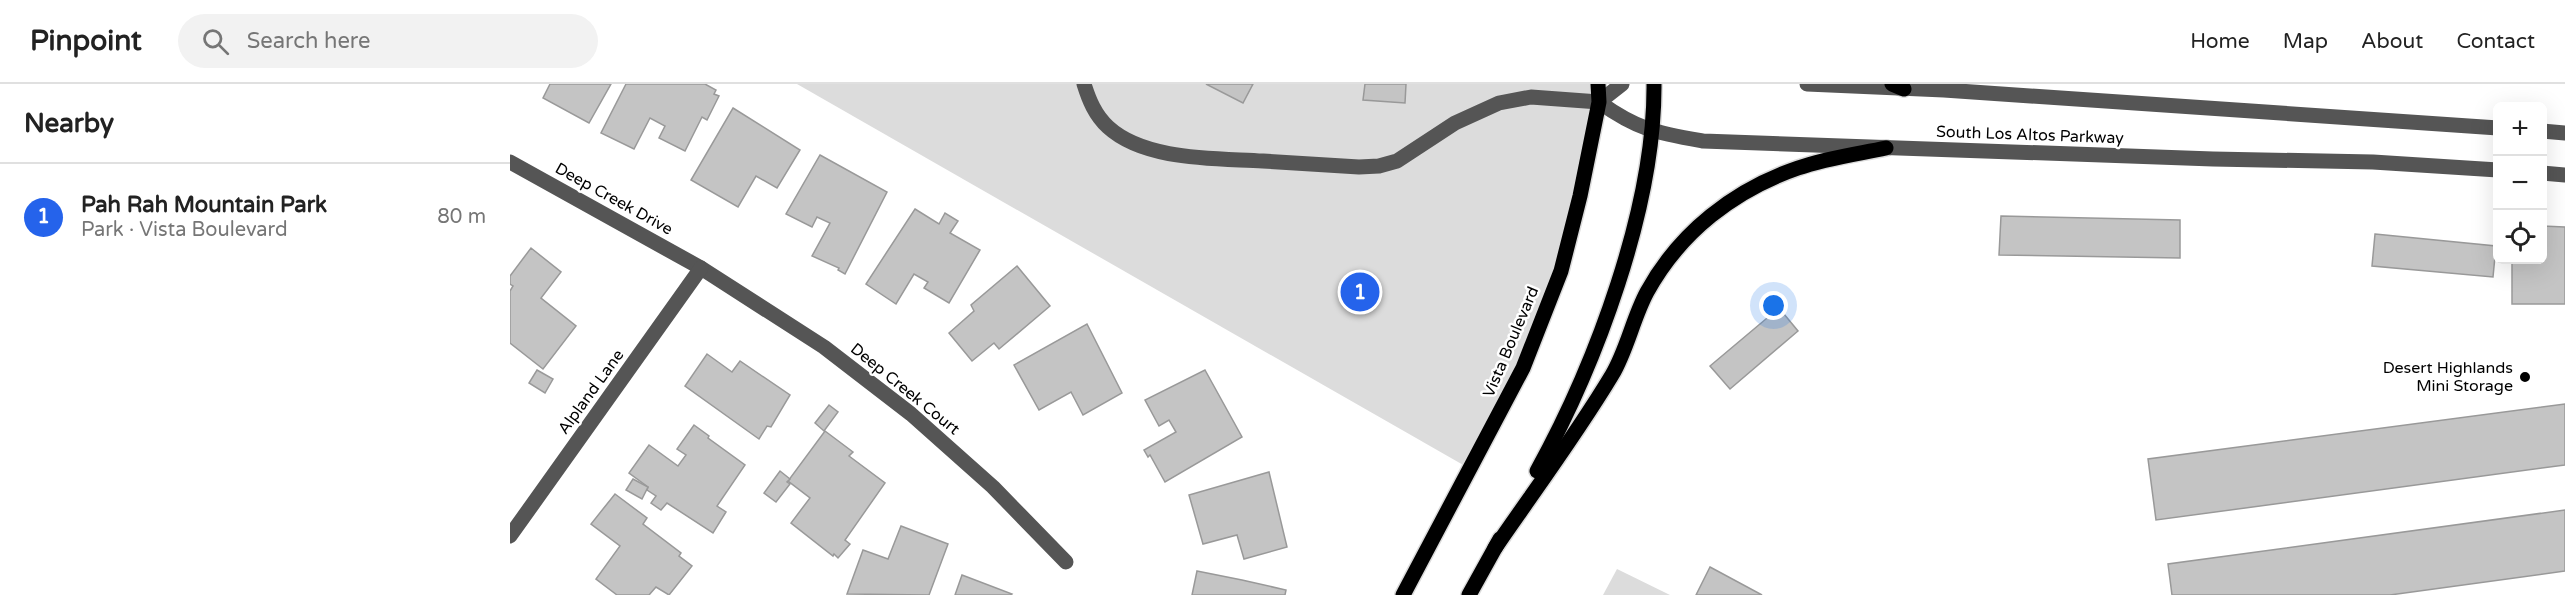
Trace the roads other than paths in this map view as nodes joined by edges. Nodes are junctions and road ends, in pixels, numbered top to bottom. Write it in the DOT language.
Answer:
graph roads {
  1 [pos="1084,84"];
  2 [pos="1598,84"];
  3 [pos="1622,84"];
  4 [pos="1654,84"];
  5 [pos="1807,84"];
  6 [pos="1898,86"];
  7 [pos="1599,102"];
  8 [pos="2493,128"];
  9 [pos="2547,131"];
  10 [pos="1650,132"];
  11 [pos="2565,133"];
  12 [pos="1886,148"];
  13 [pos="510,162"];
  14 [pos="2493,170"];
  15 [pos="2547,173"];
  16 [pos="2565,175"];
  17 [pos="701,268"];
  18 [pos="510,536"];
  19 [pos="1495,548"];
  20 [pos="1066,562"];
  21 [pos="1402,595"];
  22 [pos="1469,595"];
  1 -- 7 [label="street"];
  2 -- 7 [label="main road, Vista Boulevard"];
  3 -- 7 [label="street"];
  4 -- 10 [label="main road"];
  5 -- 6 [label="street"];
  6 -- 8 [label="street"];
  7 -- 10 [label="street, South Los Altos Parkway"];
  7 -- 21 [label="main road, Vista Boulevard"];
  9 -- 11 [label="street"];
  10 -- 12 [label="street, South Los Altos Parkway"];
  10 -- 19 [label="main road"];
  12 -- 14 [label="street, South Los Altos Parkway"];
  12 -- 19 [label="main road"];
  13 -- 17 [label="street, Deep Creek Drive"];
  15 -- 16 [label="street"];
  17 -- 18 [label="street, Alpland Lane"];
  17 -- 20 [label="street, Deep Creek Court"];
  19 -- 22 [label="main road"];
}
